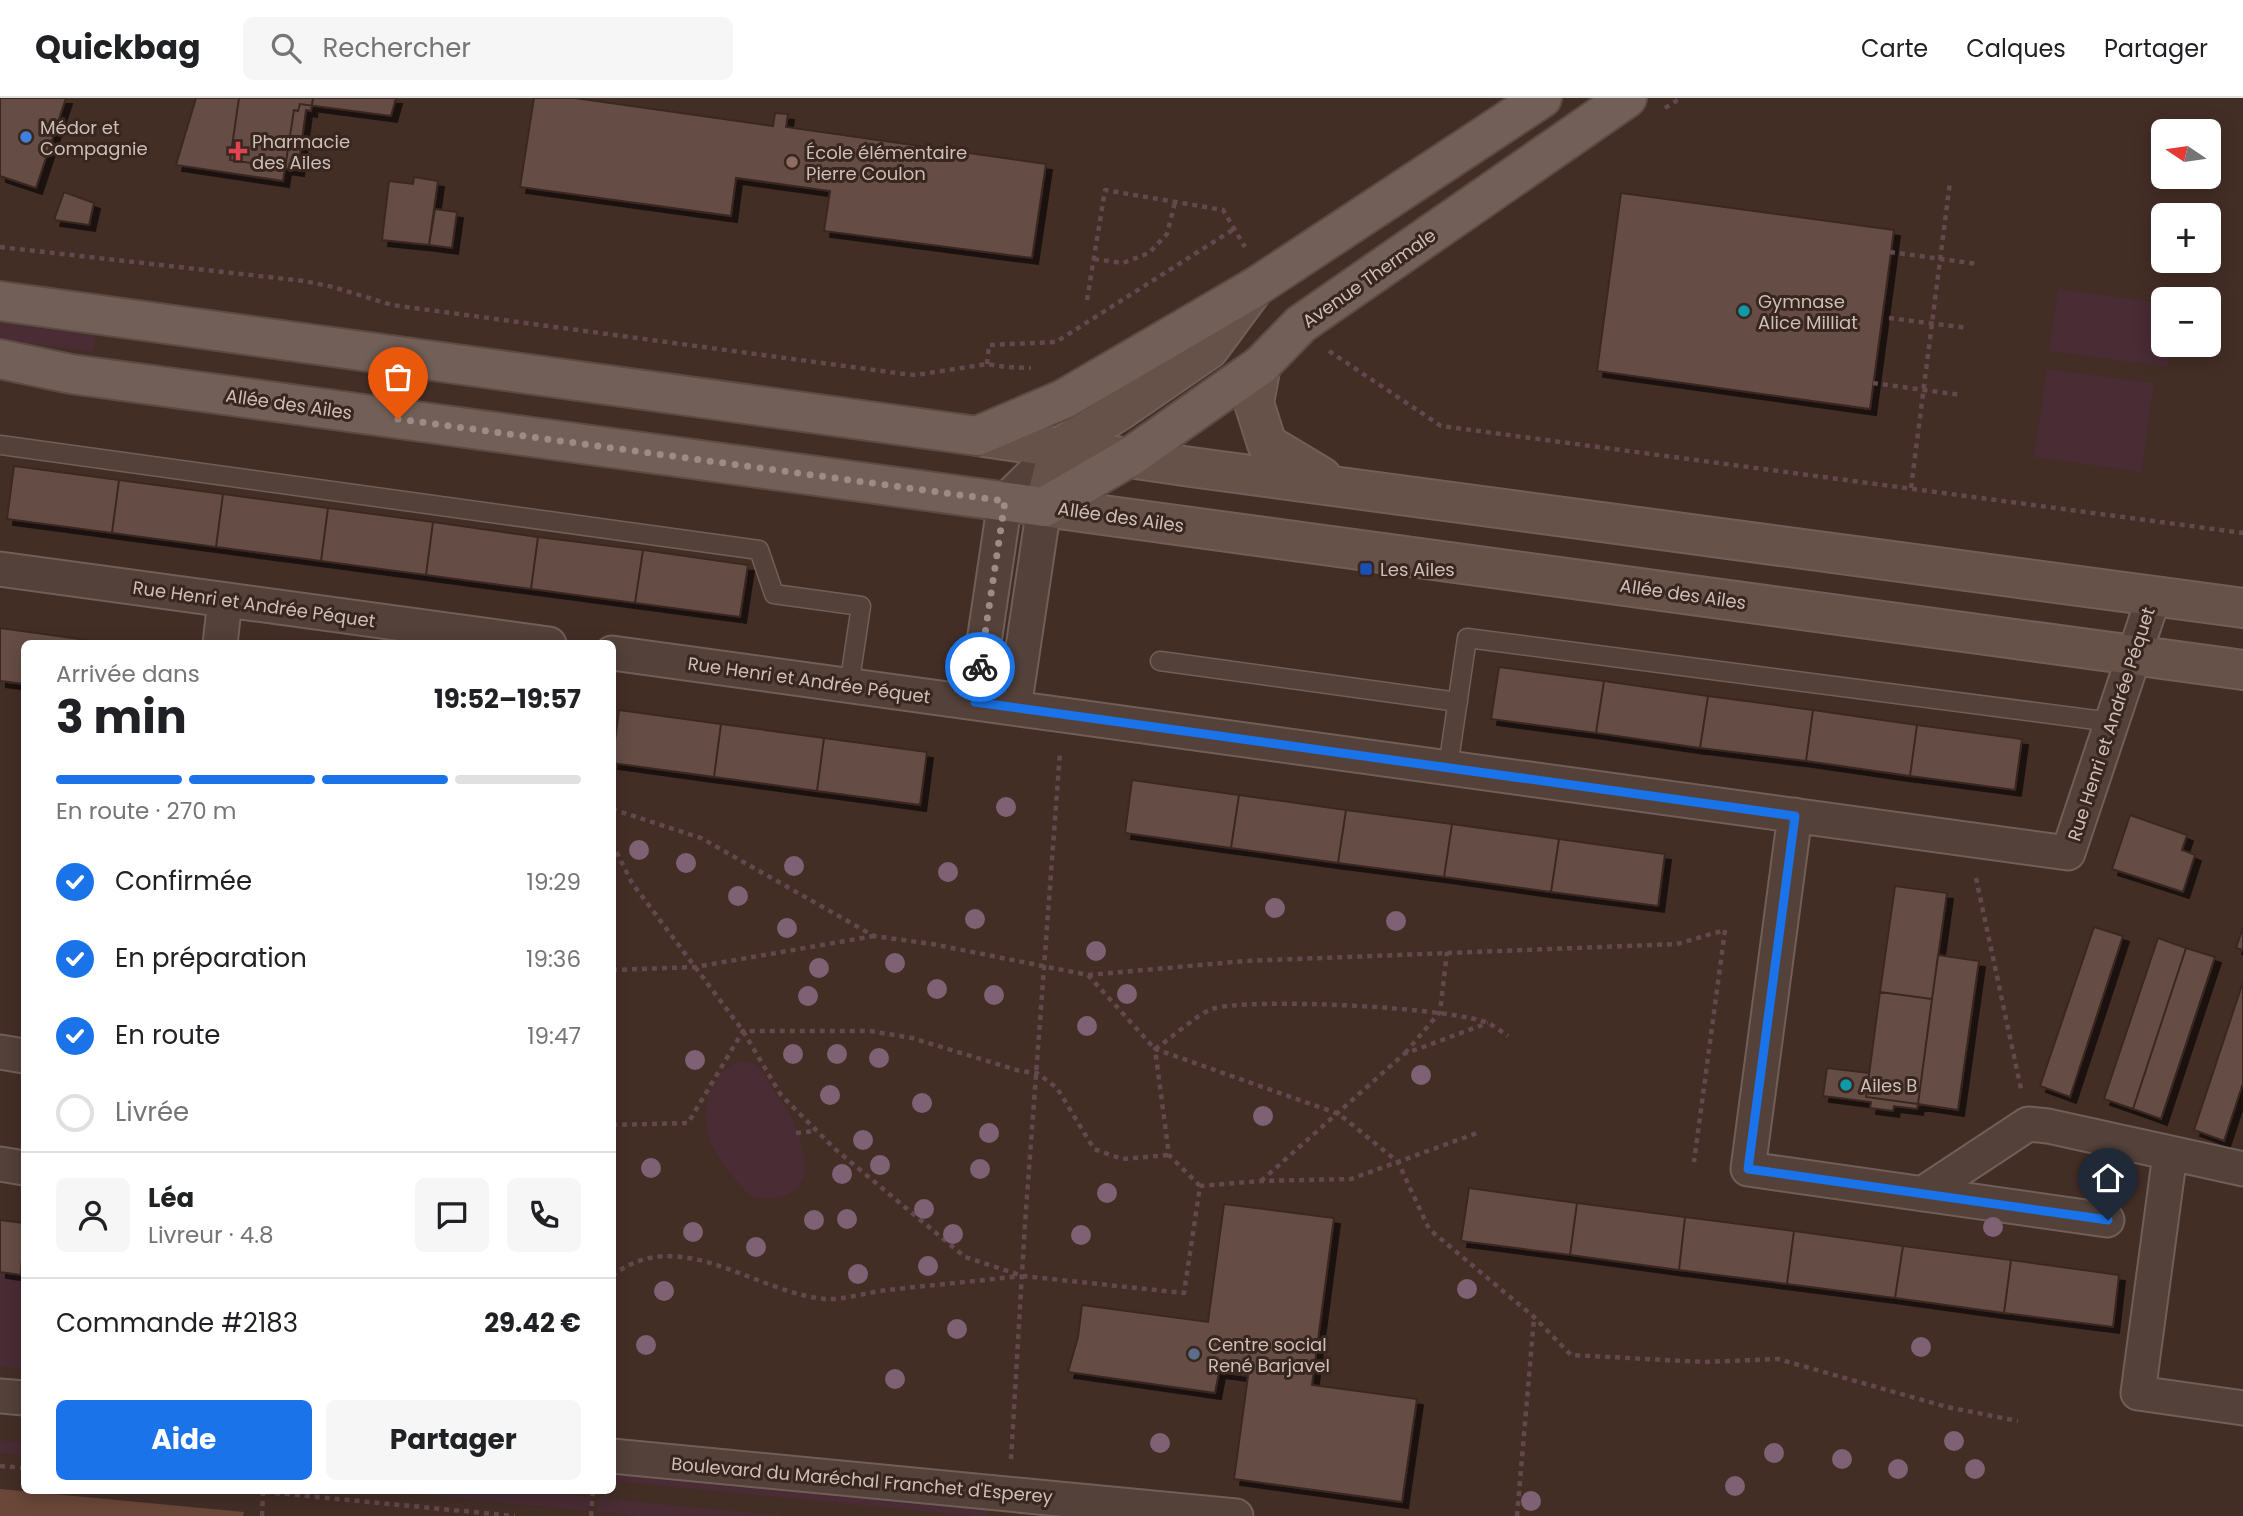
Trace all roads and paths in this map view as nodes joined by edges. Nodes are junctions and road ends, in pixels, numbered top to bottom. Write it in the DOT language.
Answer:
graph roads {
  1 [pos="1542,98"];
  2 [pos="1627,98"];
  3 [pos="1950,182"];
  4 [pos="1175,202"];
  5 [pos="1234,229"];
  6 [pos="0,247"];
  7 [pos="1891,252"];
  8 [pos="1094,259"];
  9 [pos="1941,259"];
  10 [pos="1978,264"];
  11 [pos="1260,284"];
  12 [pos="1087,300"];
  13 [pos="0,301"];
  14 [pos="1889,318"];
  15 [pos="1932,323"];
  16 [pos="1301,324"];
  17 [pos="1968,328"];
  18 [pos="0,359"];
  19 [pos="1261,365"];
  20 [pos="71,374"];
  21 [pos="0,375"];
  22 [pos="1873,383"];
  23 [pos="1923,390"];
  24 [pos="1961,395"];
  25 [pos="977,436"];
  26 [pos="0,445"];
  27 [pos="1059,447"];
  28 [pos="1130,457"];
  29 [pos="1336,485"];
  30 [pos="1911,488"];
  31 [pos="1005,501"];
  32 [pos="1044,507"];
  33 [pos="2243,533"];
  34 [pos="0,569"];
  35 [pos="2154,596"];
  36 [pos="226,600"];
  37 [pos="2243,608"];
  38 [pos="374,632"];
  39 [pos="221,640"];
  40 [pos="491,640"];
  41 [pos="616,654"];
  42 [pos="2134,655"];
  43 [pos="1160,661"];
  44 [pos="2243,670"];
  45 [pos="849,686"];
  46 [pos="975,702"];
  47 [pos="1458,702"];
  48 [pos="1014,708"];
  49 [pos="1063,715"];
  50 [pos="2112,722"];
  51 [pos="1448,768"];
  52 [pos="616,810"];
  53 [pos="1795,816"];
  54 [pos="1967,839"];
  55 [pos="616,851"];
  56 [pos="874,936"];
  57 [pos="1447,952"];
  58 [pos="1045,966"];
  59 [pos="695,967"];
  60 [pos="616,970"];
  61 [pos="1087,975"];
  62 [pos="1440,1012"];
  63 [pos="1489,1023"];
  64 [pos="743,1031"];
  65 [pos="1508,1036"];
  66 [pos="1156,1049"];
  67 [pos="0,1052"];
  68 [pos="1404,1054"];
  69 [pos="21,1055"];
  70 [pos="1037,1073"];
  71 [pos="1339,1114"];
  72 [pos="2028,1124"];
  73 [pos="616,1125"];
  74 [pos="817,1131"];
  75 [pos="796,1133"];
  76 [pos="1476,1133"];
  77 [pos="2170,1154"];
  78 [pos="1169,1155"];
  79 [pos="1398,1162"];
  80 [pos="1694,1162"];
  81 [pos="0,1164"];
  82 [pos="21,1168"];
  83 [pos="2243,1169"];
  84 [pos="1261,1181"];
  85 [pos="1200,1186"];
  86 [pos="1922,1194"];
  87 [pos="2108,1220"];
  88 [pos="616,1273"];
  89 [pos="1023,1276"];
  90 [pos="1534,1317"];
  91 [pos="0,1396"];
  92 [pos="21,1398"];
  93 [pos="2243,1408"];
  94 [pos="2018,1421"];
  95 [pos="616,1456"];
  96 [pos="0,1466"];
  97 [pos="21,1468"];
  98 [pos="263,1494"];
  99 [pos="325,1494"];
  100 [pos="593,1494"];
  101 [pos="1009,1494"];
  102 [pos="261,1516"];
  103 [pos="515,1516"];
  104 [pos="591,1516"];
  105 [pos="1236,1516"];
  106 [pos="1517,1516"];
  1 -- 11 [label="main road"];
  2 -- 16 [label="main road, Avenue Thermale"];
  3 -- 9 [label="path"];
  4 -- 5 [label="path"];
  4 -- 8 [label="path"];
  4 -- 8 [label="path"];
  5 -- 6 [label="path"];
  5 -- 11 [label="path"];
  7 -- 9 [label="path"];
  8 -- 12 [label="path"];
  9 -- 10 [label="path"];
  9 -- 15 [label="path"];
  11 -- 25 [label="main road"];
  11 -- 27 [label="main road"];
  13 -- 25 [label="main road"];
  14 -- 15 [label="path"];
  15 -- 17 [label="path"];
  15 -- 23 [label="path"];
  16 -- 19 [label="main road, Avenue Thermale"];
  16 -- 30 [label="path"];
  18 -- 20 [label="main road, Allée des Ailes"];
  19 -- 28 [label="main road, Avenue Thermale"];
  19 -- 29 [label="main road"];
  20 -- 21 [label="main road"];
  20 -- 31 [label="main road, Allée des Ailes"];
  22 -- 23 [label="path"];
  23 -- 24 [label="path"];
  23 -- 30 [label="path"];
  25 -- 27 [label="main road"];
  26 -- 45 [label="lane"];
  27 -- 28 [label="main road"];
  27 -- 31 [label="street"];
  27 -- 32 [label="main road"];
  28 -- 29 [label="main road"];
  28 -- 32 [label="main road, Avenue Thermale"];
  29 -- 35 [label="main road"];
  30 -- 33 [label="path"];
  31 -- 32 [label="main road, Allée des Ailes"];
  31 -- 46 [label="street"];
  32 -- 42 [label="main road, Allée des Ailes"];
  32 -- 48 [label="street"];
  34 -- 36 [label="street, Rue Henri et Andrée Péquet"];
  35 -- 37 [label="main road"];
  35 -- 42 [label="street, Rue Henri et Andrée Péquet"];
  36 -- 38 [label="street, Rue Henri et Andrée Péquet"];
  36 -- 39 [label="street"];
  38 -- 40 [label="street, Rue Henri et Andrée Péquet"];
  41 -- 45 [label="street, Rue Henri et Andrée Péquet"];
  42 -- 44 [label="main road, Allée des Ailes"];
  42 -- 50 [label="street, Rue Henri et Andrée Péquet"];
  43 -- 47 [label="lane"];
  45 -- 46 [label="street, Rue Henri et Andrée Péquet"];
  46 -- 48 [label="street, Rue Henri et Andrée Péquet"];
  47 -- 50 [label="lane"];
  47 -- 51 [label="lane"];
  48 -- 49 [label="street, Rue Henri et Andrée Péquet"];
  49 -- 51 [label="street, Rue Henri et Andrée Péquet"];
  49 -- 58 [label="path"];
  50 -- 54 [label="street, Rue Henri et Andrée Péquet"];
  51 -- 53 [label="street, Rue Henri et Andrée Péquet"];
  52 -- 56 [label="path"];
  53 -- 54 [label="street, Rue Henri et Andrée Péquet"];
  53 -- 86 [label="street"];
  54 -- 72 [label="path"];
  55 -- 59 [label="path"];
  56 -- 58 [label="path"];
  56 -- 59 [label="path"];
  57 -- 61 [label="path"];
  57 -- 62 [label="path"];
  57 -- 80 [label="path"];
  58 -- 61 [label="path"];
  58 -- 70 [label="path"];
  59 -- 60 [label="path"];
  59 -- 64 [label="path"];
  61 -- 66 [label="path"];
  62 -- 63 [label="path"];
  62 -- 66 [label="path"];
  62 -- 68 [label="path"];
  63 -- 65 [label="path"];
  63 -- 68 [label="path"];
  64 -- 70 [label="path"];
  64 -- 73 [label="path"];
  64 -- 74 [label="path"];
  66 -- 71 [label="path"];
  66 -- 78 [label="path"];
  67 -- 69 [label="street"];
  68 -- 71 [label="path"];
  70 -- 78 [label="path"];
  70 -- 89 [label="path"];
  71 -- 79 [label="path"];
  71 -- 84 [label="path"];
  72 -- 77 [label="street"];
  72 -- 86 [label="street"];
  74 -- 75 [label="path"];
  74 -- 89 [label="path"];
  76 -- 79 [label="path"];
  77 -- 83 [label="street"];
  77 -- 93 [label="street"];
  78 -- 85 [label="path"];
  79 -- 84 [label="path"];
  79 -- 90 [label="path"];
  81 -- 82 [label="street"];
  84 -- 85 [label="path"];
  85 -- 89 [label="path"];
  86 -- 87 [label="street"];
  88 -- 89 [label="path"];
  89 -- 101 [label="path"];
  90 -- 94 [label="path"];
  90 -- 106 [label="path"];
  91 -- 92 [label="street"];
  95 -- 101 [label="street, Boulevard du Maréchal Franchet d'Esperey"];
  96 -- 97 [label="path"];
  98 -- 102 [label="path"];
  99 -- 103 [label="path"];
  100 -- 104 [label="path"];
  101 -- 105 [label="street, Boulevard du Maréchal Franchet d'Esperey"];
}
